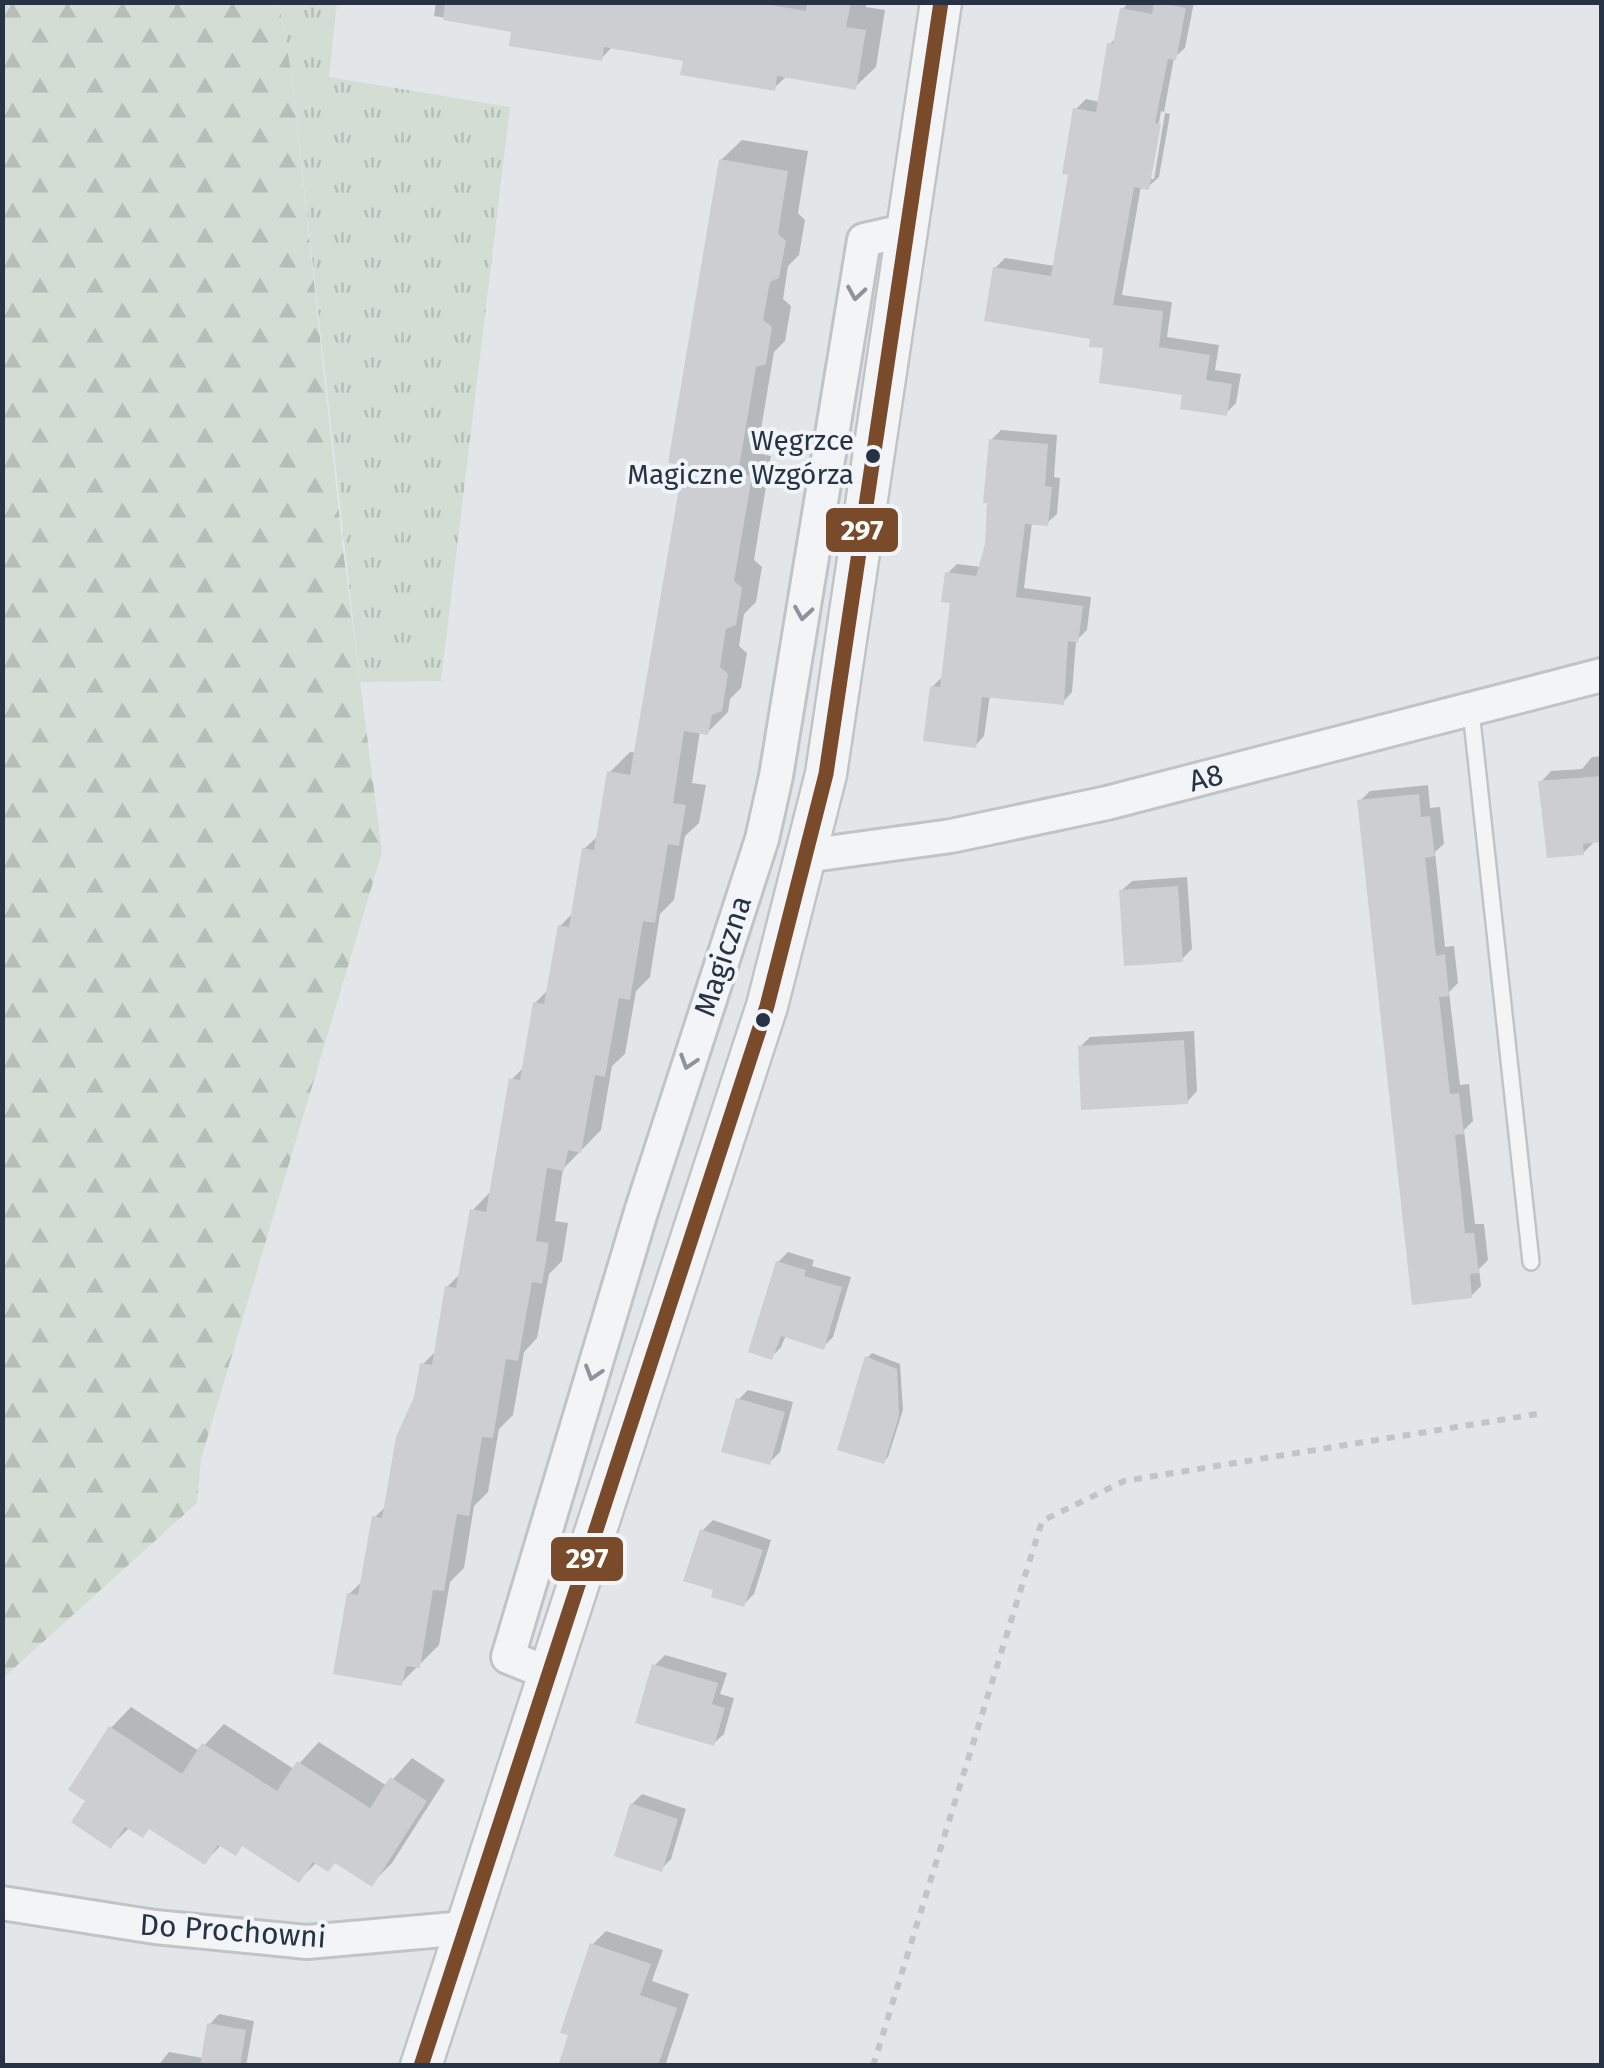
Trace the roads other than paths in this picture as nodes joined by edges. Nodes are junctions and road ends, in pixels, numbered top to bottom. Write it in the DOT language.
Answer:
graph roads {
  1 [pos="941,2"];
  2 [pos="908,230"];
  3 [pos="1602,675"];
  4 [pos="1471,712"];
  5 [pos="805,856"];
  6 [pos="1531,1262"];
  7 [pos="548,1674"];
  8 [pos="2,1903"];
  9 [pos="465,1928"];
  10 [pos="422,2066"];
  1 -- 2 [label="street"];
  2 -- 5 [label="street"];
  2 -- 7 [label="street, Magiczna, one-way"];
  3 -- 4 [label="street, A8"];
  4 -- 5 [label="street, A8"];
  4 -- 6 [label="lane"];
  5 -- 7 [label="street"];
  7 -- 9 [label="street"];
  8 -- 9 [label="street, Do Prochowni"];
  9 -- 10 [label="street"];
}
